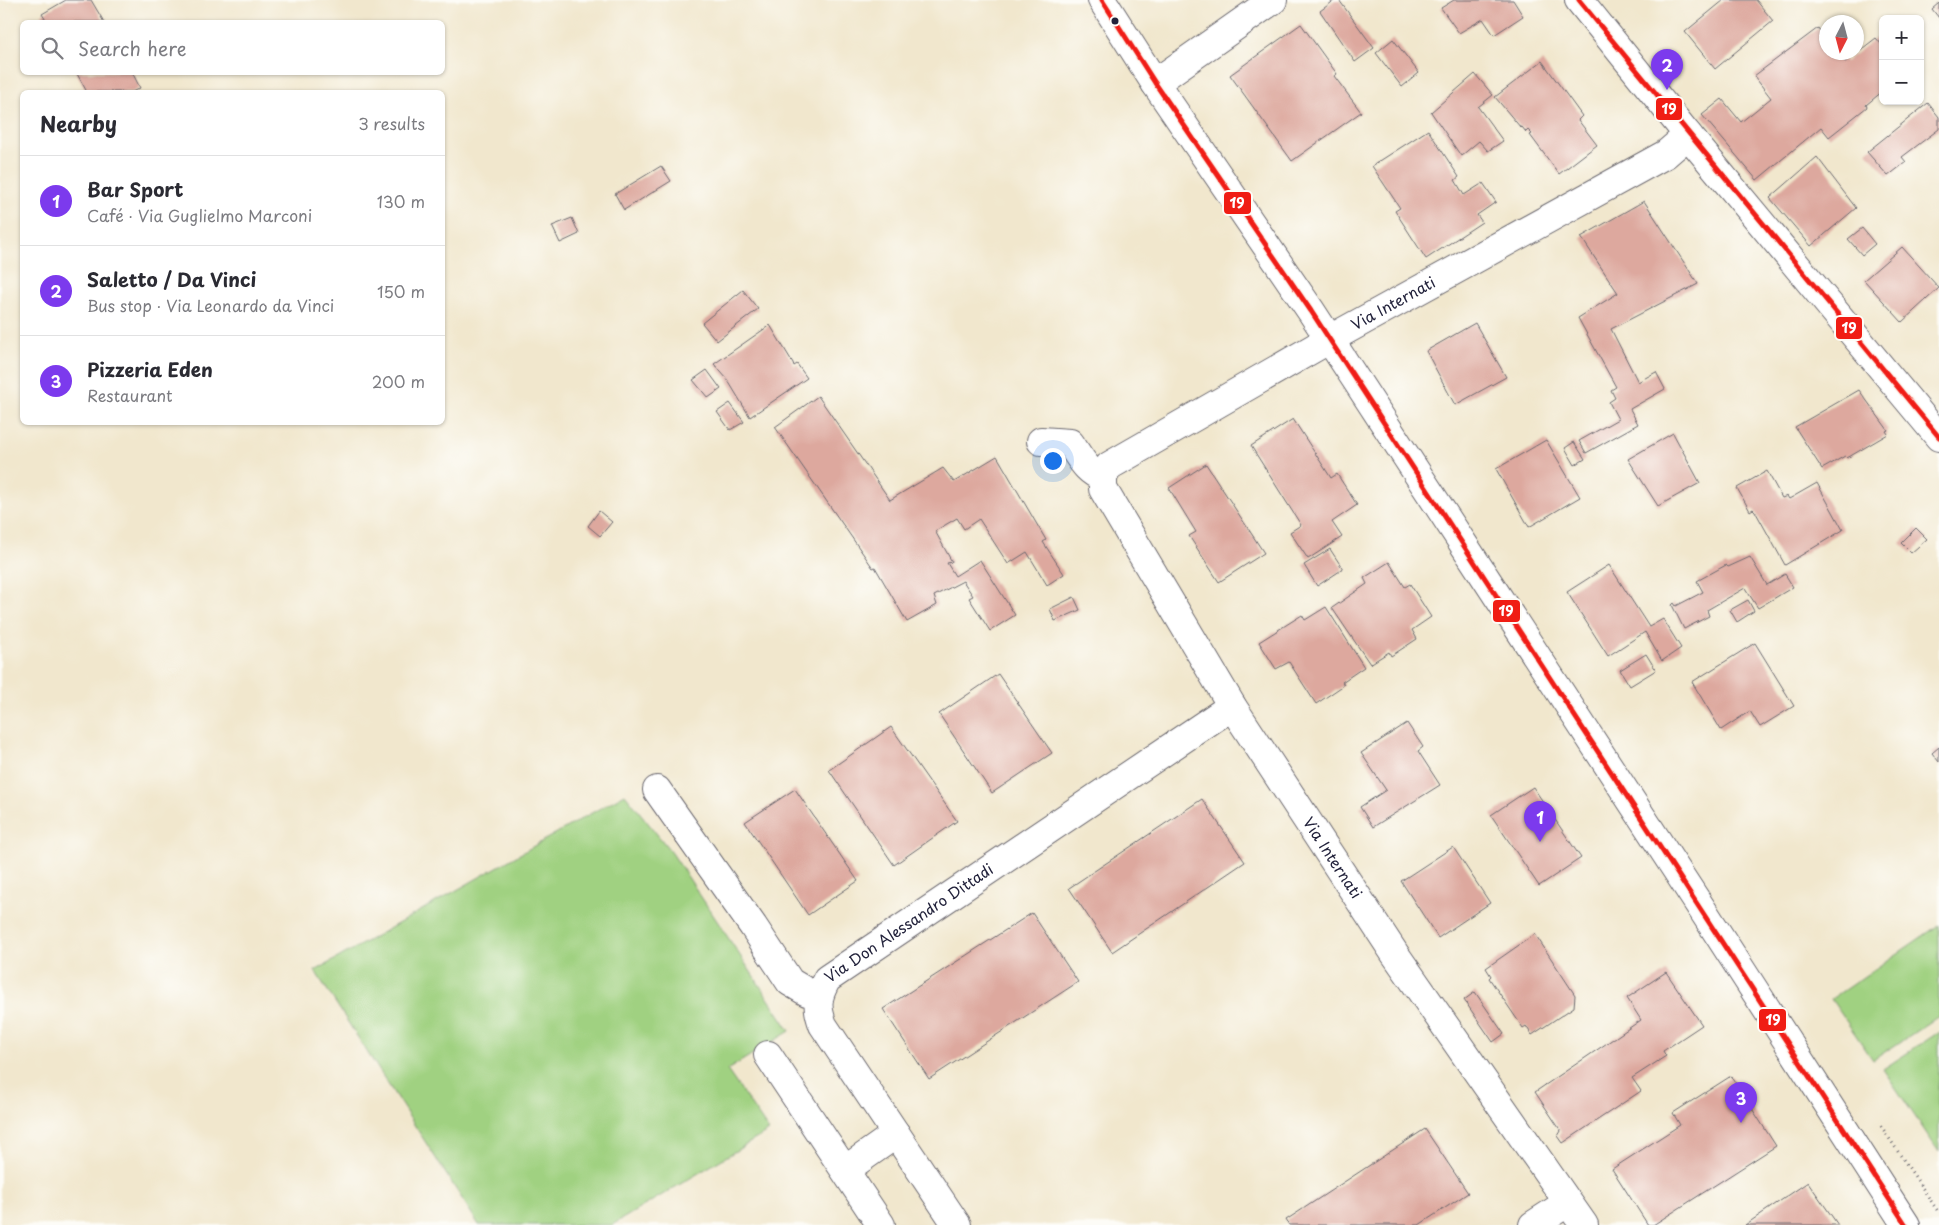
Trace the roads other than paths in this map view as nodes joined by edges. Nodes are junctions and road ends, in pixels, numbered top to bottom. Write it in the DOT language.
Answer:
graph roads {
  1 [pos="1102,0"];
  2 [pos="1273,0"];
  3 [pos="1580,0"];
  4 [pos="1155,83"];
  5 [pos="1688,135"];
  6 [pos="1328,340"];
  7 [pos="1939,437"];
  8 [pos="1041,440"];
  9 [pos="1103,476"];
  10 [pos="1232,706"];
  11 [pos="657,790"];
  12 [pos="818,994"];
  13 [pos="768,1055"];
  14 [pos="896,1134"];
  15 [pos="844,1170"];
  16 [pos="1567,1203"];
  17 [pos="881,1225"];
  18 [pos="957,1225"];
  19 [pos="1533,1225"];
  20 [pos="1584,1225"];
  21 [pos="1906,1225"];
  1 -- 4 [label="street"];
  2 -- 4 [label="street"];
  3 -- 5 [label="street"];
  4 -- 6 [label="street"];
  5 -- 6 [label="street, Via Internati"];
  5 -- 7 [label="street"];
  6 -- 9 [label="street, Via Internati"];
  6 -- 21 [label="street"];
  8 -- 9 [label="street"];
  9 -- 10 [label="street, Via Internati"];
  10 -- 12 [label="street, Via Don Alessandro Dittadi"];
  10 -- 16 [label="street, Via Internati"];
  11 -- 12 [label="street"];
  12 -- 14 [label="street, Via Don Alessandro Dittadi"];
  13 -- 15 [label="street"];
  14 -- 15 [label="street"];
  14 -- 18 [label="street, Via Don Alessandro Dittadi"];
  15 -- 17 [label="street"];
  16 -- 19 [label="street"];
  16 -- 20 [label="street, Via Internati"];
}
